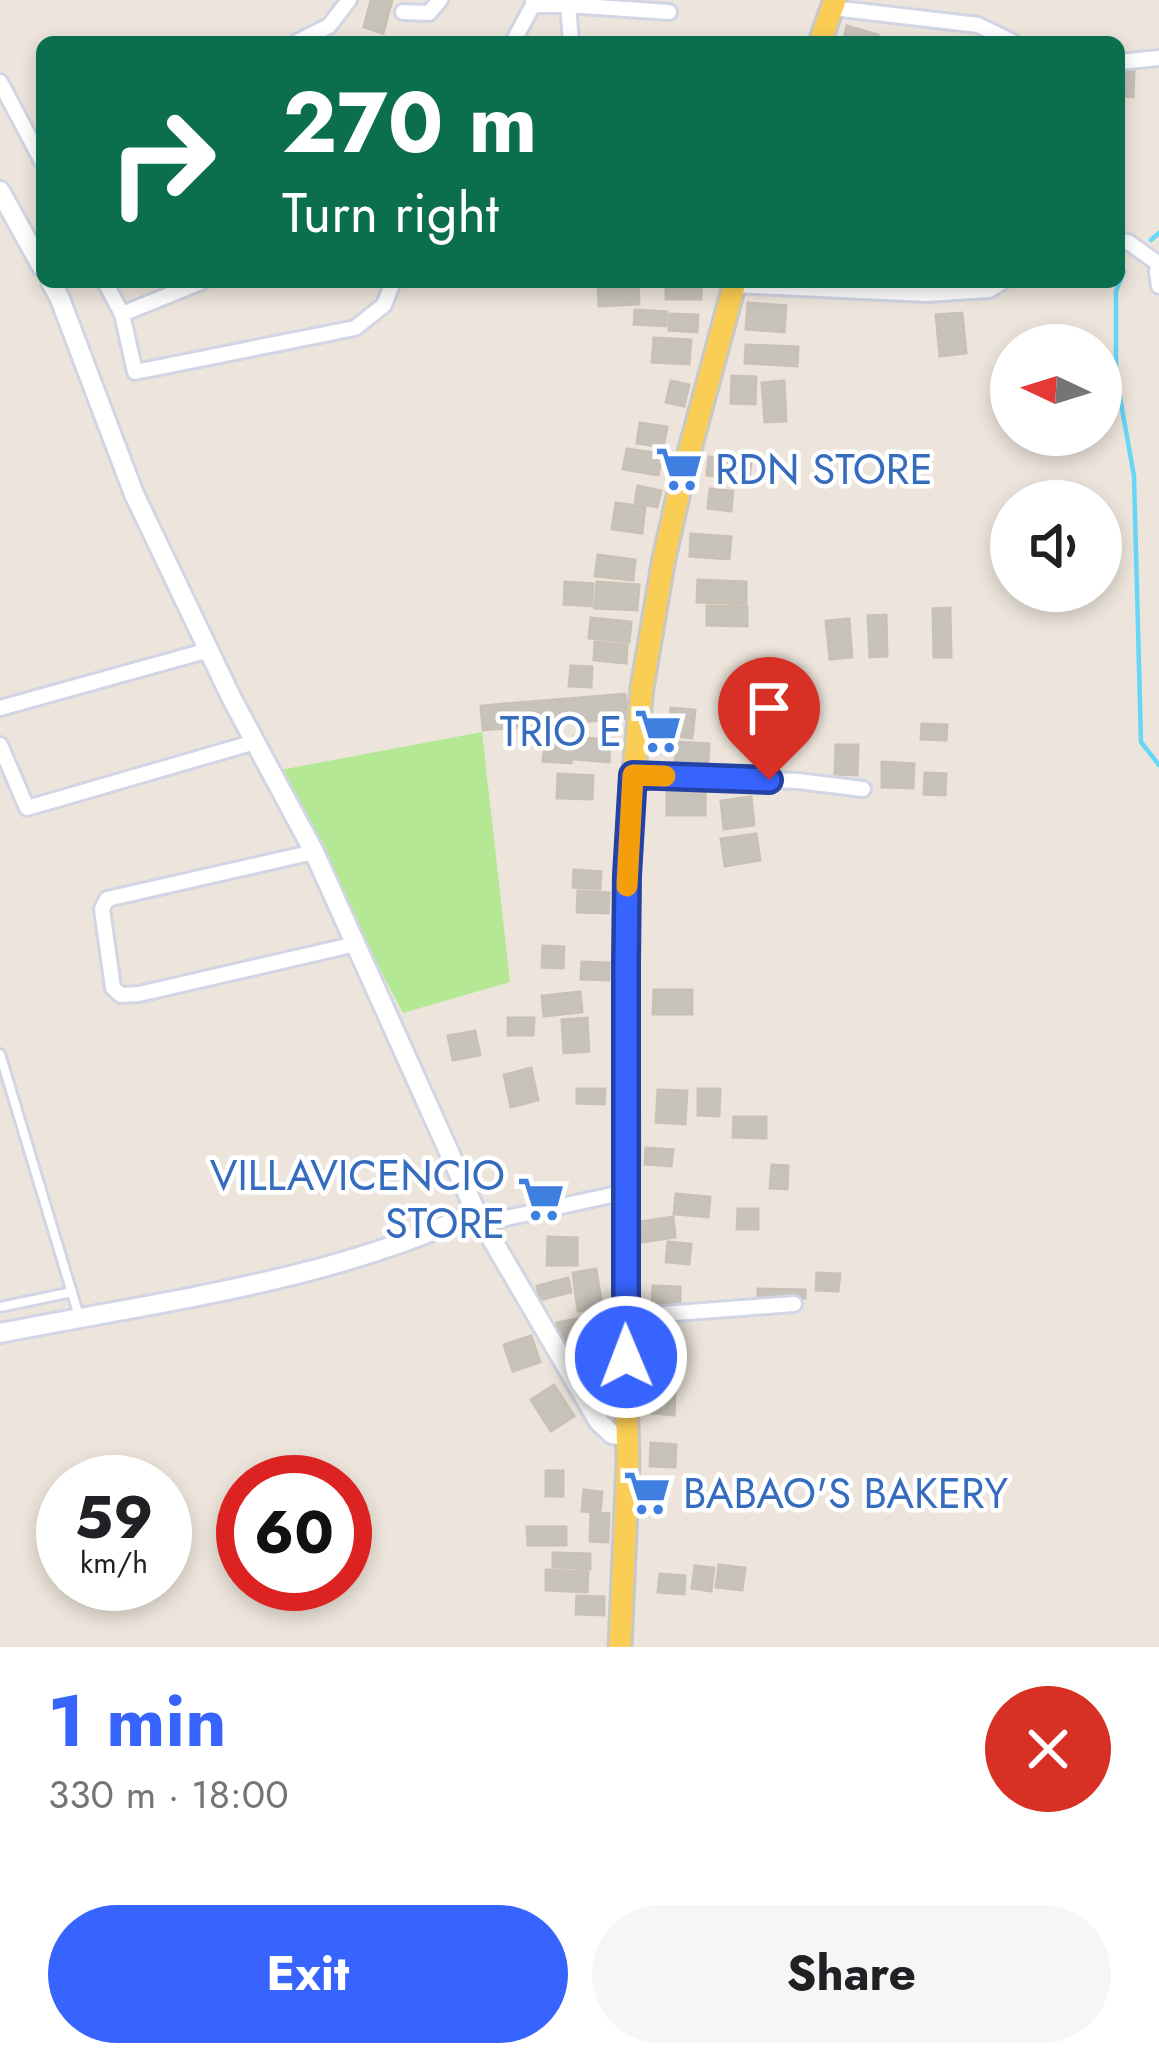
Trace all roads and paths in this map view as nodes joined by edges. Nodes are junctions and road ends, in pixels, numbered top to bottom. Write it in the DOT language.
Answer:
graph roads {
  1 [pos="350,0"];
  2 [pos="440,0"];
  3 [pos="533,3"];
  4 [pos="568,4"];
  5 [pos="834,4"];
  6 [pos="403,12"];
  7 [pos="669,12"];
  8 [pos="309,36"];
  9 [pos="516,36"];
  10 [pos="571,36"];
  11 [pos="822,36"];
  12 [pos="1001,36"];
  13 [pos="1159,58"];
  14 [pos="1125,61"];
  15 [pos="0,82"];
  16 [pos="36,140"];
  17 [pos="0,191"];
  18 [pos="1125,242"];
  19 [pos="36,255"];
  20 [pos="1159,265"];
  21 [pos="1159,286"];
  22 [pos="54,288"];
  23 [pos="108,288"];
  24 [pos="187,288"];
  25 [pos="391,288"];
  26 [pos="733,288"];
  27 [pos="811,288"];
  28 [pos="992,288"];
  29 [pos="122,314"];
  30 [pos="209,650"];
  31 [pos="0,709"];
  32 [pos="255,742"];
  33 [pos="0,745"];
  34 [pos="633,775"];
  35 [pos="863,789"];
  36 [pos="314,852"];
  37 [pos="356,944"];
  38 [pos="0,1054"];
  39 [pos="626,1192"];
  40 [pos="480,1217"];
  41 [pos="72,1292"];
  42 [pos="794,1304"];
  43 [pos="0,1307"];
  44 [pos="80,1317"];
  45 [pos="624,1317"];
  46 [pos="0,1333"];
  47 [pos="628,1437"];
  48 [pos="620,1647"];
  1 -- 8 [label="street"];
  2 -- 6 [label="street"];
  3 -- 4 [label="street"];
  3 -- 9 [label="street"];
  4 -- 7 [label="street"];
  4 -- 10 [label="street"];
  5 -- 11 [label="main road"];
  5 -- 12 [label="street"];
  13 -- 14 [label="street"];
  15 -- 16 [label="street"];
  17 -- 19 [label="street"];
  18 -- 20 [label="street"];
  20 -- 21 [label="street"];
  22 -- 30 [label="street"];
  23 -- 29 [label="street"];
  24 -- 29 [label="street"];
  25 -- 29 [label="street"];
  26 -- 34 [label="main road"];
  27 -- 28 [label="street"];
  30 -- 31 [label="street"];
  30 -- 32 [label="street"];
  32 -- 33 [label="street"];
  32 -- 36 [label="street"];
  34 -- 35 [label="street"];
  34 -- 39 [label="main road"];
  36 -- 37 [label="street"];
  36 -- 37 [label="street"];
  37 -- 40 [label="street"];
  38 -- 41 [label="lane"];
  39 -- 40 [label="street"];
  39 -- 45 [label="main road"];
  40 -- 44 [label="street"];
  40 -- 47 [label="street"];
  41 -- 43 [label="lane"];
  41 -- 44 [label="lane"];
  42 -- 45 [label="street"];
  44 -- 46 [label="street"];
  45 -- 47 [label="main road"];
  47 -- 48 [label="main road"];
}
